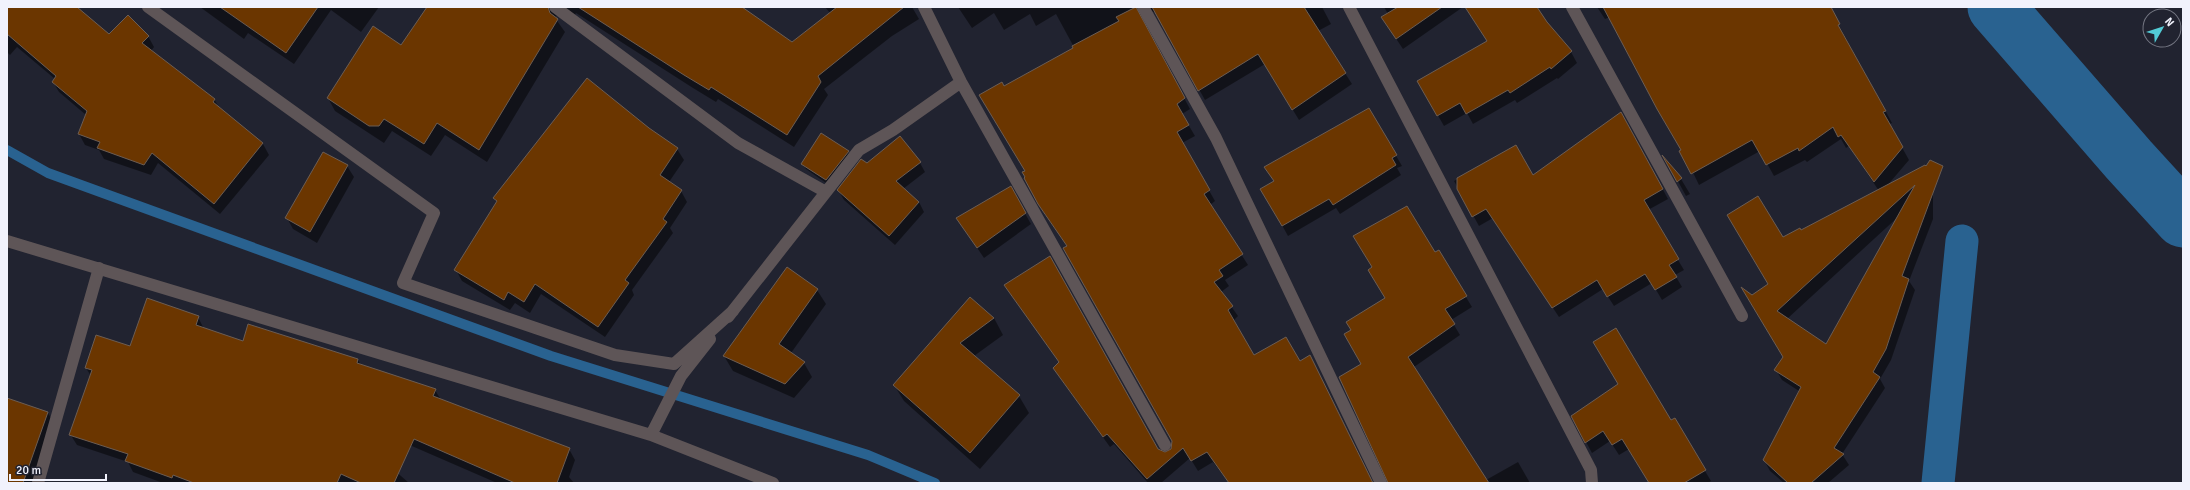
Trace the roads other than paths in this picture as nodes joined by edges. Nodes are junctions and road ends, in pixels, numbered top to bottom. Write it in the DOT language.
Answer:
graph roads {
  1 [pos="148,7"];
  2 [pos="555,7"];
  3 [pos="924,7"];
  4 [pos="1143,7"];
  5 [pos="1349,7"];
  6 [pos="1572,7"];
  7 [pos="961,82"];
  8 [pos="826,192"];
  9 [pos="7,241"];
  10 [pos="99,268"];
  11 [pos="733,311"];
  12 [pos="1742,316"];
  13 [pos="651,434"];
  14 [pos="1165,445"];
  15 [pos="38,483"];
  16 [pos="773,483"];
  17 [pos="1382,483"];
  18 [pos="1592,483"];
  1 -- 11 [label="street"];
  2 -- 8 [label="street"];
  3 -- 7 [label="street"];
  4 -- 17 [label="street"];
  5 -- 18 [label="street"];
  6 -- 12 [label="street"];
  7 -- 8 [label="street"];
  7 -- 14 [label="street"];
  8 -- 11 [label="street"];
  9 -- 10 [label="street"];
  10 -- 13 [label="street"];
  10 -- 15 [label="street"];
  11 -- 13 [label="street"];
  13 -- 16 [label="street"];
}
